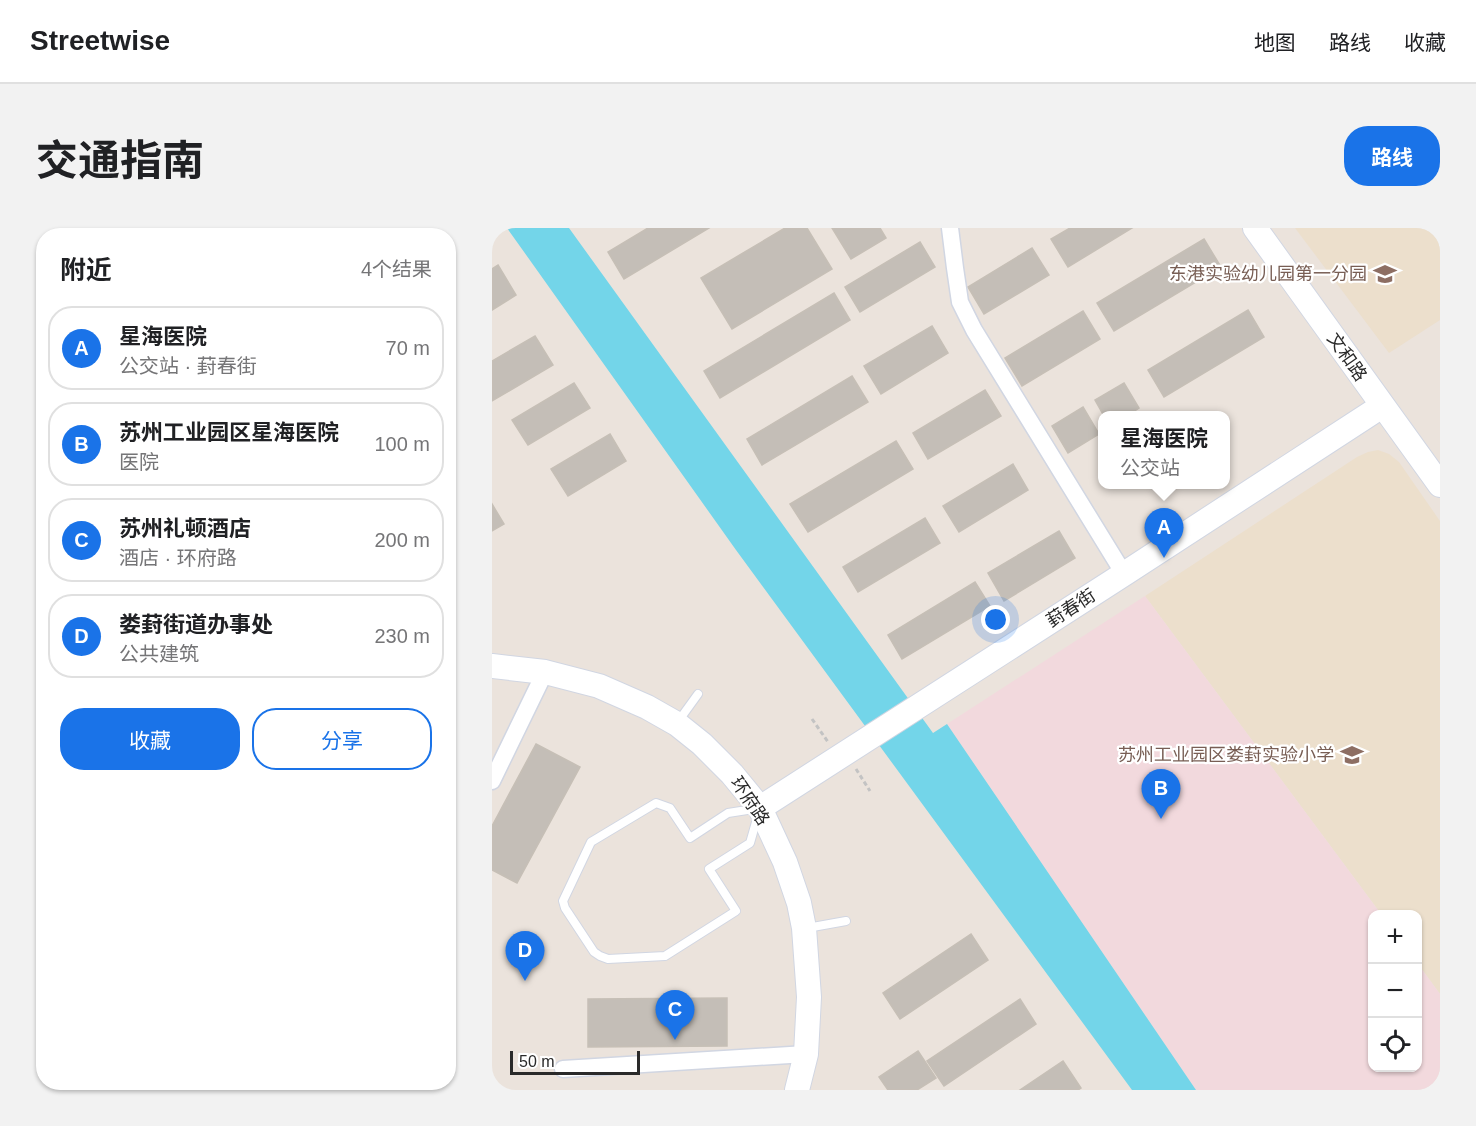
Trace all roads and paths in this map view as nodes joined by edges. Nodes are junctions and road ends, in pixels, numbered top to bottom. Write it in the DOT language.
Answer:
graph roads {
  1 [pos="950,228"];
  2 [pos="1255,228"];
  3 [pos="1382,406"];
  4 [pos="1440,485"];
  5 [pos="1124,574"];
  6 [pos="492,666"];
  7 [pos="545,672"];
  8 [pos="698,694"];
  9 [pos="812,719"];
  10 [pos="677,724"];
  11 [pos="842,755"];
  12 [pos="492,781"];
  13 [pos="870,791"];
  14 [pos="760,808"];
  15 [pos="846,921"];
  16 [pos="804,928"];
  17 [pos="806,1054"];
  18 [pos="563,1069"];
  19 [pos="797,1090"];
  1 -- 5 [label="street"];
  2 -- 3 [label="street, 文和路"];
  3 -- 4 [label="street, 文和路"];
  3 -- 5 [label="street, 葑春街"];
  5 -- 11 [label="street, 葑春街"];
  6 -- 7 [label="street, 环府路"];
  7 -- 10 [label="street, 环府路"];
  7 -- 12 [label="street"];
  8 -- 10 [label="lane"];
  9 -- 11 [label="path"];
  10 -- 14 [label="street, 环府路"];
  11 -- 13 [label="path"];
  11 -- 14 [label="street, 葑春街"];
  14 -- 14 [label="lane"];
  14 -- 16 [label="street, 环府路"];
  15 -- 16 [label="lane"];
  16 -- 17 [label="street, 环府路"];
  17 -- 18 [label="street"];
  17 -- 19 [label="street, 环府路"];
}
